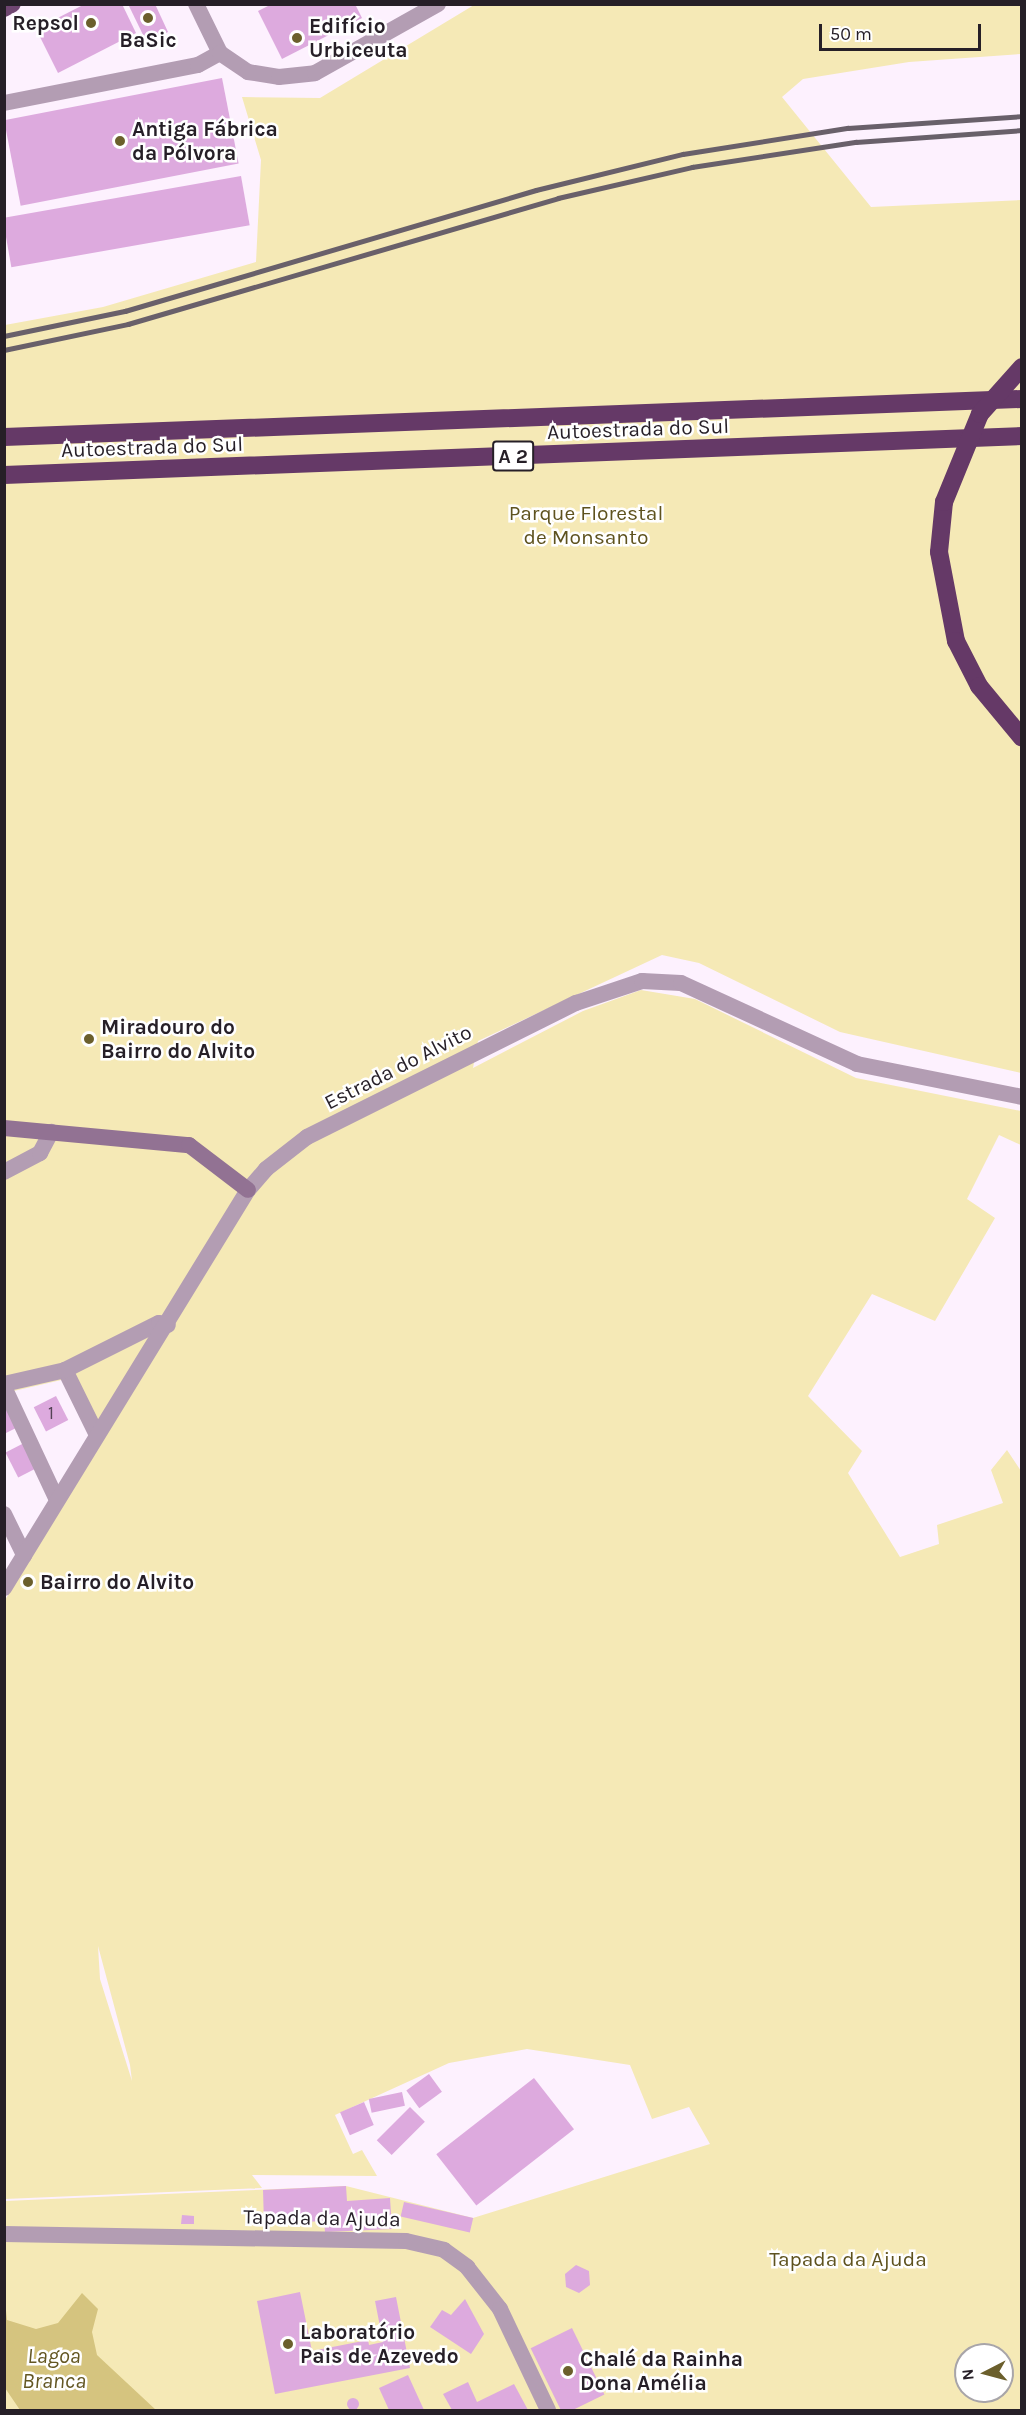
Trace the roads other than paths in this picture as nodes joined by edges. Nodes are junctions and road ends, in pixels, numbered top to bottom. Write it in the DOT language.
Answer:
graph roads {
  1 [pos="13,4"];
  2 [pos="196,4"];
  3 [pos="438,4"];
  4 [pos="4,9"];
  5 [pos="220,53"];
  6 [pos="4,103"];
  7 [pos="1022,367"];
  8 [pos="1022,399"];
  9 [pos="1022,436"];
  10 [pos="4,437"];
  11 [pos="4,475"];
  12 [pos="1022,738"];
  13 [pos="1022,1097"];
  14 [pos="4,1128"];
  15 [pos="51,1132"];
  16 [pos="4,1172"];
  17 [pos="248,1190"];
  18 [pos="168,1324"];
  19 [pos="65,1370"];
  20 [pos="4,1386"];
  21 [pos="98,1435"];
  22 [pos="57,1500"];
  23 [pos="4,1514"];
  24 [pos="24,1555"];
  25 [pos="4,1588"];
  26 [pos="4,2234"];
  27 [pos="548,2410"];
  1 -- 4 [label="highway"];
  2 -- 5 [label="street"];
  3 -- 5 [label="street"];
  5 -- 6 [label="street"];
  7 -- 12 [label="highway, bridge"];
  8 -- 10 [label="highway, Autoestrada do Sul / A 2"];
  9 -- 11 [label="highway, Autoestrada do Sul / A 2"];
  13 -- 17 [label="street, Estrada do Alvito"];
  14 -- 15 [label="main road"];
  15 -- 16 [label="street"];
  15 -- 17 [label="main road"];
  17 -- 18 [label="street, Estrada do Alvito"];
  18 -- 19 [label="street"];
  18 -- 21 [label="street, Estrada do Alvito"];
  19 -- 20 [label="street"];
  19 -- 21 [label="street"];
  20 -- 22 [label="street"];
  21 -- 22 [label="street, Estrada do Alvito"];
  22 -- 24 [label="street, Estrada do Alvito"];
  23 -- 24 [label="street"];
  24 -- 25 [label="street, Estrada do Alvito"];
  26 -- 27 [label="street, Tapada da Ajuda"];
}
